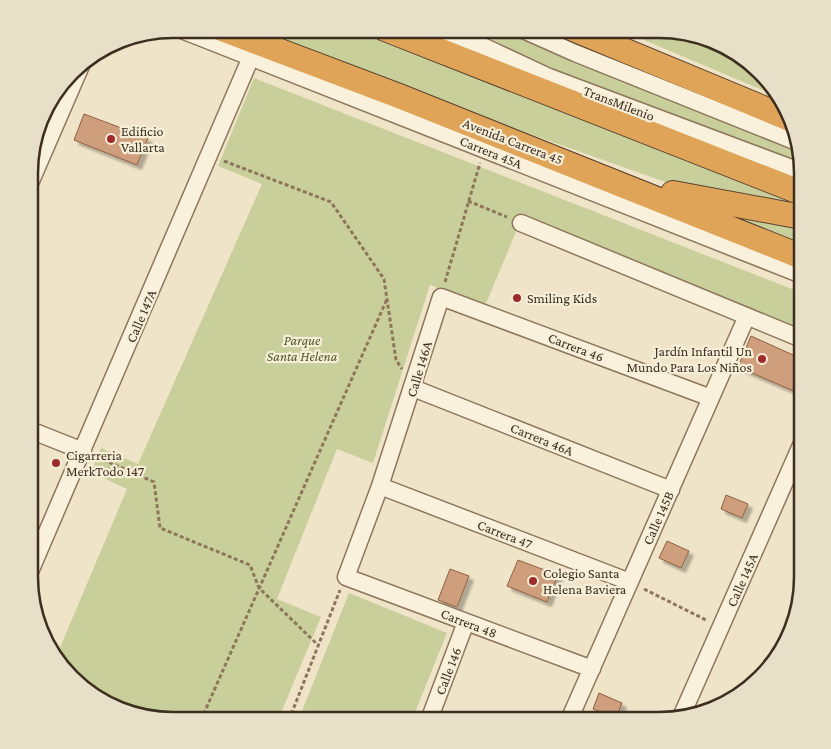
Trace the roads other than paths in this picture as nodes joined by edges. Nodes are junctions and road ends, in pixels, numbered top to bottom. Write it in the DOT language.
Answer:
graph roads {
  1 [pos="212,38"];
  2 [pos="236,38"];
  3 [pos="245,38"];
  4 [pos="408,38"];
  5 [pos="461,38"];
  6 [pos="541,38"];
  7 [pos="595,38"];
  8 [pos="255,50"];
  9 [pos="75,79"];
  10 [pos="780,115"];
  11 [pos="789,139"];
  12 [pos="38,164"];
  13 [pos="793,169"];
  14 [pos="624,185"];
  15 [pos="793,189"];
  16 [pos="793,215"];
  17 [pos="521,222"];
  18 [pos="793,253"];
  19 [pos="793,271"];
  20 [pos="441,297"];
  21 [pos="747,316"];
  22 [pos="793,335"];
  23 [pos="413,388"];
  24 [pos="711,398"];
  25 [pos="38,433"];
  26 [pos="83,451"];
  27 [pos="794,462"];
  28 [pos="380,486"];
  29 [pos="671,490"];
  30 [pos="38,554"];
  31 [pos="346,577"];
  32 [pos="630,582"];
  33 [pos="466,622"];
  34 [pos="592,669"];
  35 [pos="685,709"];
  36 [pos="432,711"];
  37 [pos="573,711"];
  1 -- 8 [label="street, Carrera 45A"];
  2 -- 8 [label="highway, Avenida Carrera 45"];
  3 -- 8 [label="highway"];
  4 -- 15 [label="highway"];
  5 -- 13 [label="street, TransMilenio"];
  6 -- 11 [label="street"];
  7 -- 10 [label="highway"];
  8 -- 14 [label="highway, Avenida Carrera 45"];
  8 -- 19 [label="street, Carrera 45A"];
  8 -- 26 [label="street, Calle 147A"];
  9 -- 12 [label="street"];
  14 -- 16 [label="highway"];
  14 -- 18 [label="highway, Avenida Carrera 45"];
  17 -- 21 [label="street"];
  20 -- 23 [label="street, Calle 146A"];
  20 -- 24 [label="street, Carrera 46"];
  21 -- 22 [label="street"];
  21 -- 24 [label="street, Calle 145B"];
  23 -- 28 [label="street, Calle 146A"];
  23 -- 29 [label="street, Carrera 46A"];
  24 -- 29 [label="street, Calle 145B"];
  25 -- 26 [label="street"];
  26 -- 30 [label="street, Calle 147A"];
  27 -- 35 [label="street, Calle 145A"];
  28 -- 31 [label="street, Calle 146A"];
  28 -- 32 [label="street, Carrera 47"];
  29 -- 32 [label="street, Calle 145B"];
  31 -- 33 [label="street, Carrera 48"];
  32 -- 34 [label="street, Calle 145B"];
  33 -- 34 [label="street, Carrera 48"];
  33 -- 36 [label="street, Calle 146"];
  34 -- 37 [label="street, Calle 145B"];
}
